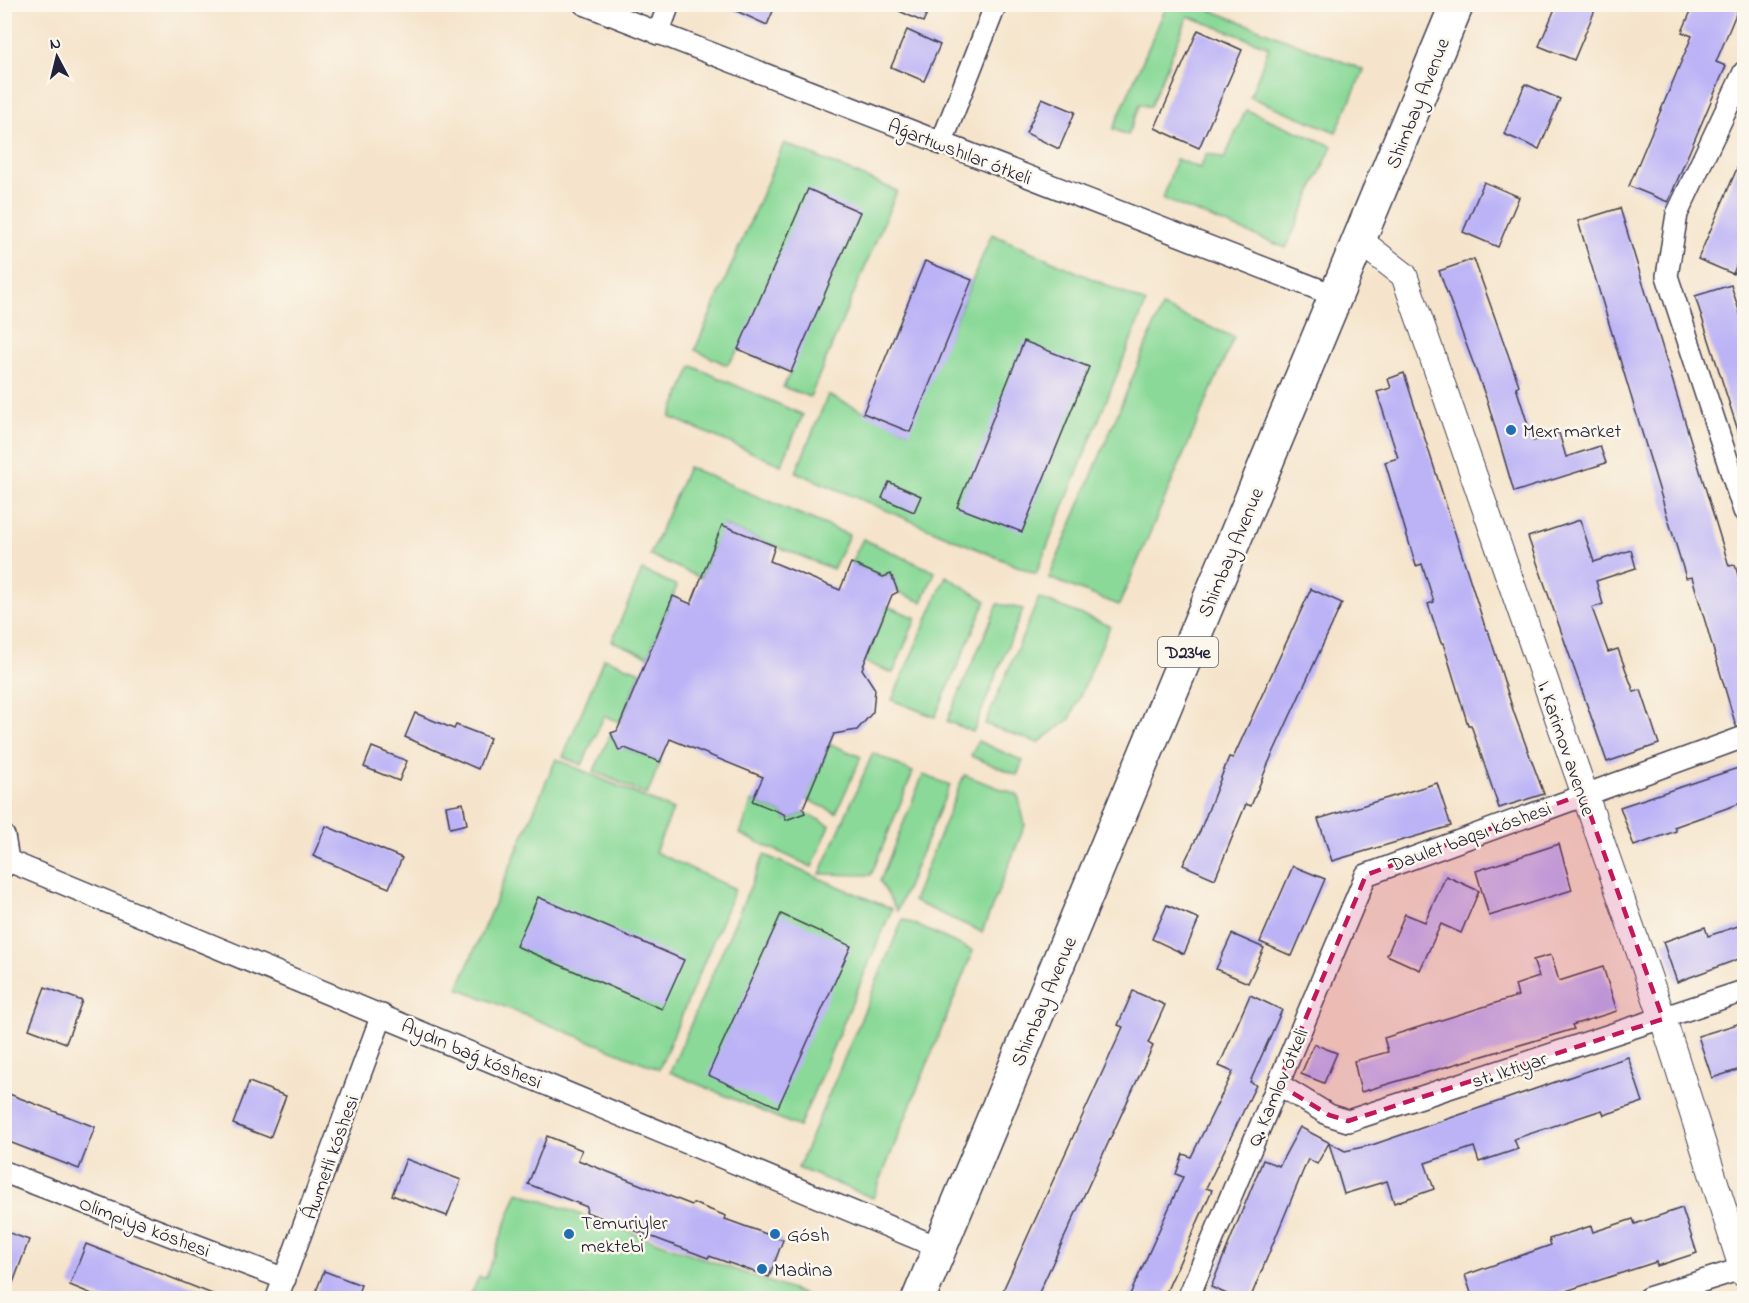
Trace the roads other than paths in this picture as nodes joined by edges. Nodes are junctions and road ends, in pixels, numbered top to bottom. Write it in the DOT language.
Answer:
graph roads {
  1 [pos="584,4"];
  2 [pos="669,4"];
  3 [pos="996,4"];
  4 [pos="1457,4"];
  5 [pos="658,34"];
  6 [pos="1744,72"];
  7 [pos="941,144"];
  8 [pos="1360,241"];
  9 [pos="1336,296"];
  10 [pos="1744,511"];
  11 [pos="1744,737"];
  12 [pos="1583,794"];
  13 [pos="4,836"];
  14 [pos="6,862"];
  15 [pos="1366,874"];
  16 [pos="1744,991"];
  17 [pos="382,1015"];
  18 [pos="1663,1019"];
  19 [pos="1278,1084"];
  20 [pos="4,1172"];
  21 [pos="940,1248"];
  22 [pos="1744,1270"];
  23 [pos="281,1289"];
  24 [pos="919,1299"];
  25 [pos="1188,1299"];
  26 [pos="1648,1299"];
  1 -- 5 [label="street, Aǵartıwshılar ótkeli"];
  2 -- 5 [label="street"];
  3 -- 7 [label="street"];
  4 -- 8 [label="main road, Shimbay Avenue / D234e"];
  5 -- 7 [label="street, Aǵartıwshılar ótkeli"];
  6 -- 10 [label="street"];
  7 -- 9 [label="street, Aǵartıwshılar ótkeli"];
  8 -- 9 [label="main road, Shimbay Avenue / D234e"];
  8 -- 12 [label="street, I. Karimov avenue"];
  9 -- 21 [label="main road, Shimbay Avenue / D234e"];
  11 -- 12 [label="street, Daulet baqsı kóshesi"];
  12 -- 15 [label="street, Daulet baqsı kóshesi"];
  12 -- 18 [label="street, I. Karimov avenue"];
  13 -- 14 [label="street"];
  14 -- 17 [label="street, Aydın baǵ kóshesi"];
  15 -- 19 [label="street, Q. Kamlov ótkeli"];
  16 -- 18 [label="street, st. Iktiyar"];
  17 -- 21 [label="street, Aydın baǵ kóshesi"];
  17 -- 23 [label="street, Áwmetli kóshesi"];
  18 -- 19 [label="street, st. Iktiyar"];
  18 -- 22 [label="street, I. Karimov avenue"];
  19 -- 25 [label="street, Q. Kamlov ótkeli"];
  20 -- 23 [label="street, Olimpiya kóshesi"];
  21 -- 24 [label="main road, Shimbay Avenue / D234e"];
  22 -- 26 [label="street"];
}
